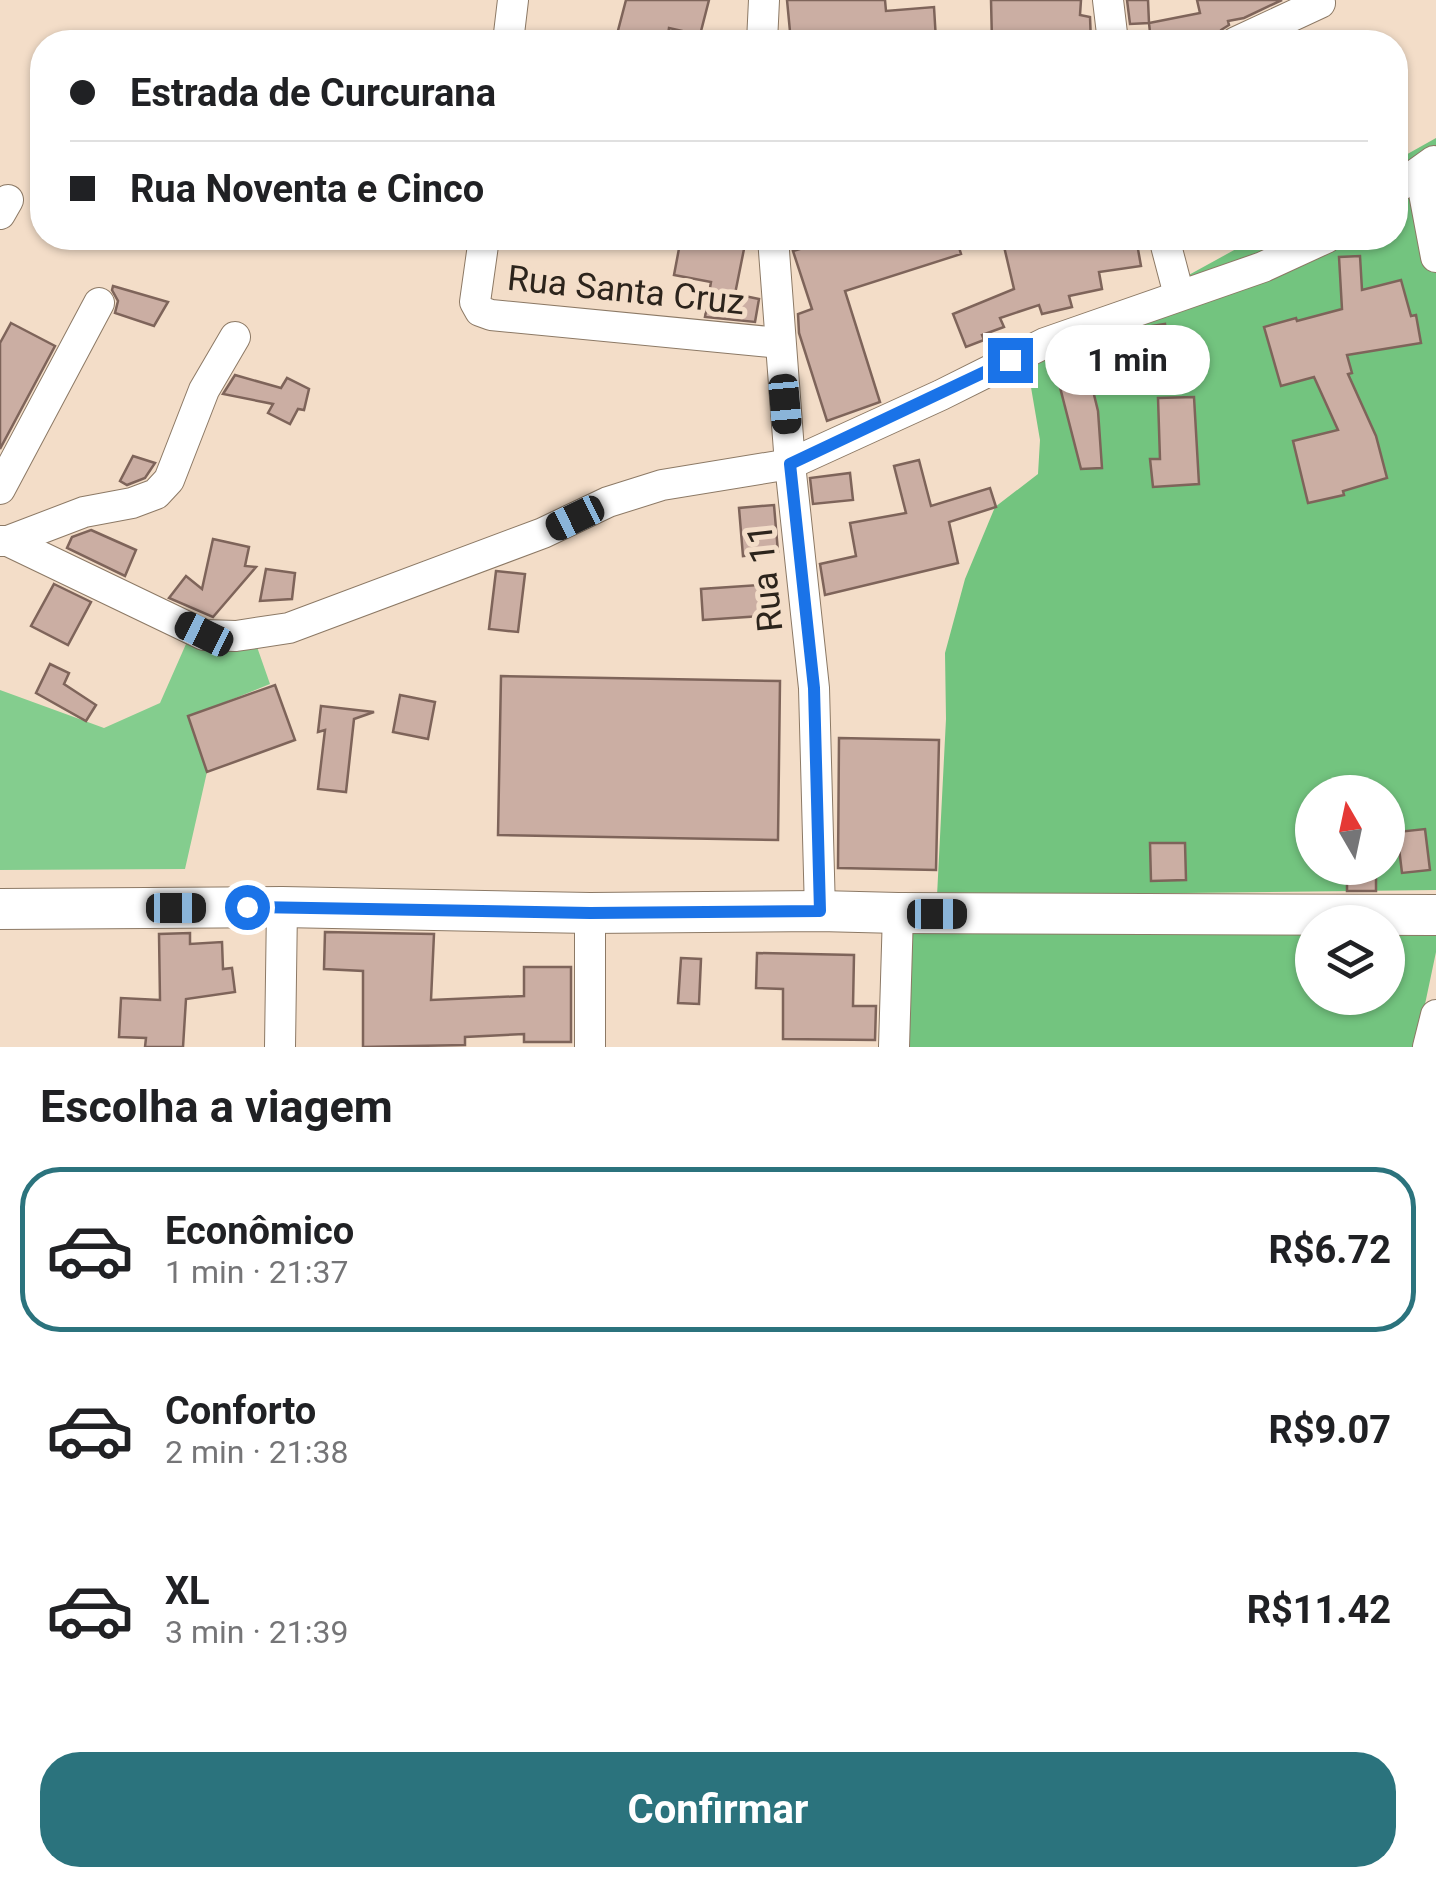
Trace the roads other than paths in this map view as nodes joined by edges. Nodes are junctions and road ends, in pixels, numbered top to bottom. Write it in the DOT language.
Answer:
graph roads {
  1 [pos="513,0"];
  2 [pos="764,0"];
  3 [pos="1108,0"];
  4 [pos="1320,3"];
  5 [pos="509,30"];
  6 [pos="763,30"];
  7 [pos="1112,30"];
  8 [pos="1262,30"];
  9 [pos="1417,173"];
  10 [pos="482,250"];
  11 [pos="773,250"];
  12 [pos="1167,250"];
  13 [pos="1300,250"];
  14 [pos="1436,257"];
  15 [pos="1179,295"];
  16 [pos="99,303"];
  17 [pos="235,337"];
  18 [pos="780,343"];
  19 [pos="790,464"];
  20 [pos="0,490"];
  21 [pos="4,541"];
  22 [pos="282,907"];
  23 [pos="0,909"];
  24 [pos="820,911"];
  25 [pos="590,913"];
  26 [pos="898,914"];
  27 [pos="1436,916"];
  28 [pos="1436,1014"];
  29 [pos="280,1047"];
  30 [pos="590,1047"];
  31 [pos="894,1047"];
  32 [pos="1428,1047"];
  1 -- 5 [label="street"];
  2 -- 6 [label="street"];
  3 -- 7 [label="street"];
  4 -- 8 [label="street"];
  9 -- 14 [label="street"];
  10 -- 18 [label="street, Rua Santa Cruz"];
  11 -- 18 [label="street, Rua 11"];
  12 -- 15 [label="street"];
  13 -- 15 [label="street"];
  15 -- 19 [label="street"];
  16 -- 20 [label="street"];
  17 -- 21 [label="street"];
  18 -- 19 [label="street, Rua 11"];
  19 -- 21 [label="street"];
  19 -- 24 [label="street, Rua 11"];
  22 -- 23 [label="main road"];
  22 -- 25 [label="main road"];
  22 -- 29 [label="street"];
  24 -- 25 [label="main road"];
  24 -- 26 [label="main road"];
  25 -- 30 [label="street"];
  26 -- 27 [label="main road"];
  26 -- 31 [label="street"];
  28 -- 32 [label="street"];
}
